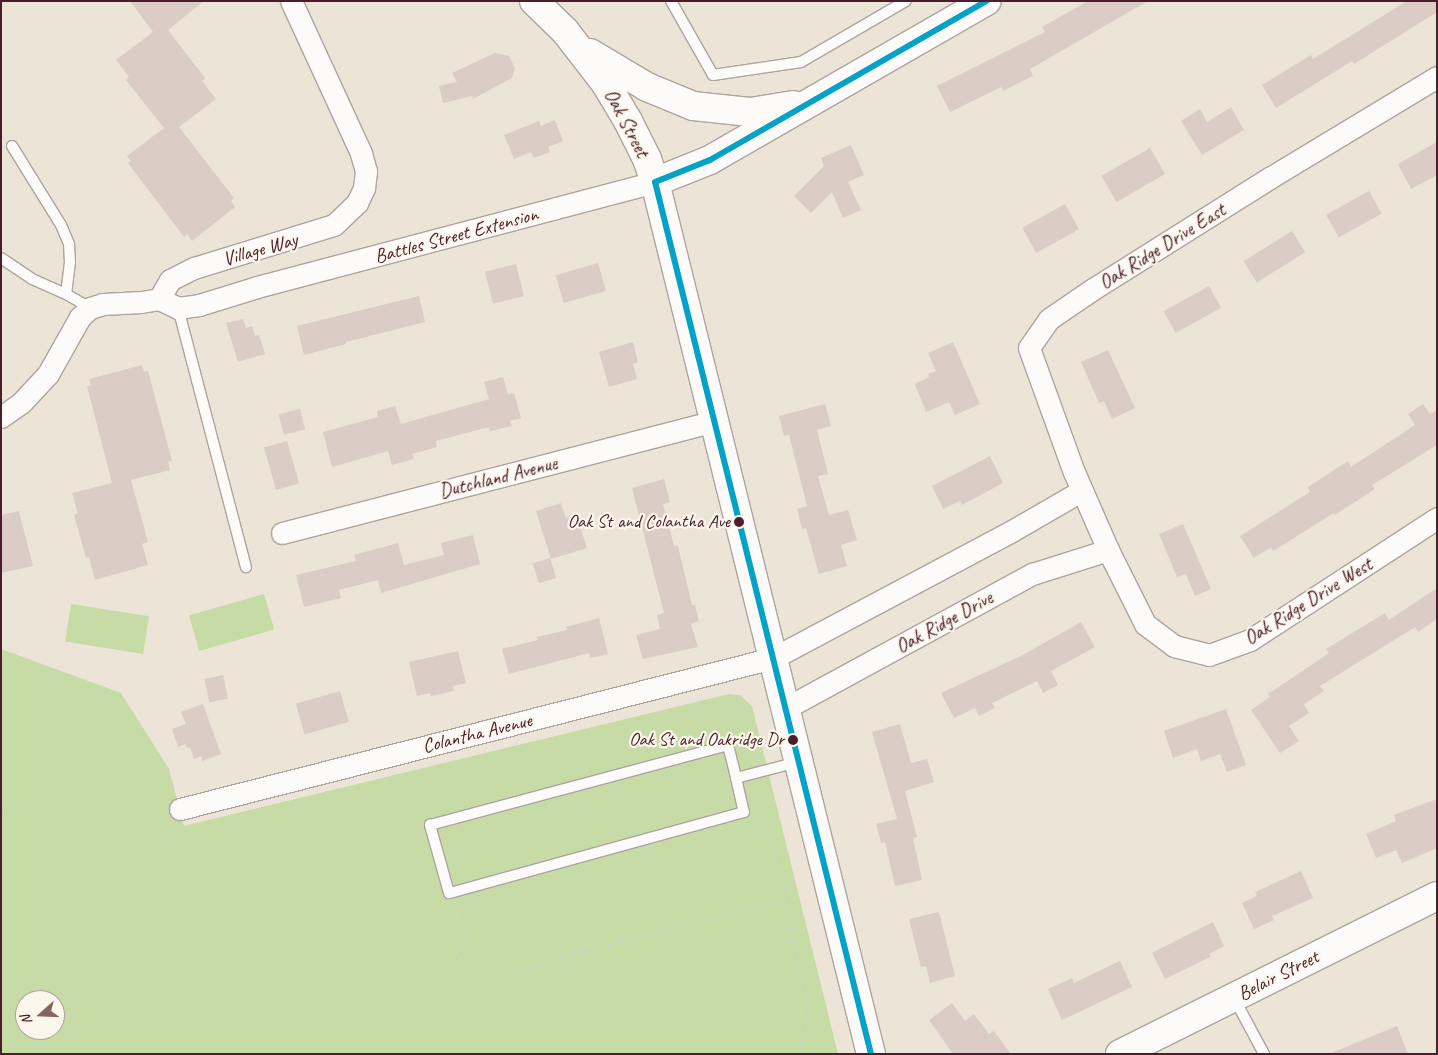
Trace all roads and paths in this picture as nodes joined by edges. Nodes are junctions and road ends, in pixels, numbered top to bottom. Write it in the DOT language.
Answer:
graph roads {
  1 [pos="291,1"];
  2 [pos="672,1"];
  3 [pos="906,1"];
  4 [pos="987,1"];
  5 [pos="535,2"];
  6 [pos="579,47"];
  7 [pos="1437,78"];
  8 [pos="816,99"];
  9 [pos="12,146"];
  10 [pos="655,182"];
  11 [pos="1,258"];
  12 [pos="66,294"];
  13 [pos="159,299"];
  14 [pos="90,308"];
  15 [pos="178,308"];
  16 [pos="1,417"];
  17 [pos="715,422"];
  18 [pos="1082,491"];
  19 [pos="1437,518"];
  20 [pos="282,533"];
  21 [pos="1108,550"];
  22 [pos="246,567"];
  23 [pos="773,658"];
  24 [pos="786,708"];
  25 [pos="799,762"];
  26 [pos="736,778"];
  27 [pos="11,799"];
  28 [pos="180,809"];
  29 [pos="1,810"];
  30 [pos="744,812"];
  31 [pos="458,891"];
  32 [pos="1437,896"];
  33 [pos="786,901"];
  34 [pos="452,968"];
  35 [pos="1234,998"];
  36 [pos="478,999"];
  37 [pos="1136,1050"];
  38 [pos="799,1054"];
  39 [pos="872,1054"];
  40 [pos="1264,1054"];
  1 -- 13 [label="street, Village Way"];
  2 -- 3 [label="lane"];
  4 -- 8 [label="main road"];
  5 -- 6 [label="main road, Oak Street"];
  6 -- 8 [label="main road"];
  6 -- 10 [label="main road, Oak Street"];
  7 -- 18 [label="street, Oak Ridge Drive East"];
  8 -- 10 [label="main road"];
  9 -- 12 [label="lane"];
  10 -- 15 [label="street, Battles Street Extension"];
  10 -- 17 [label="main road, Oak Street"];
  11 -- 12 [label="lane"];
  12 -- 14 [label="lane"];
  13 -- 14 [label="street"];
  13 -- 15 [label="street"];
  14 -- 16 [label="street"];
  15 -- 22 [label="lane"];
  17 -- 20 [label="street, Dutchland Avenue"];
  17 -- 23 [label="main road, Oak Street"];
  18 -- 21 [label="street, Oak Ridge Drive West"];
  18 -- 23 [label="street"];
  19 -- 21 [label="street, Oak Ridge Drive West"];
  21 -- 24 [label="street, Oak Ridge Drive"];
  23 -- 24 [label="main road, Oak Street"];
  23 -- 28 [label="street, Colantha Avenue"];
  24 -- 25 [label="main road, Oak Street"];
  25 -- 26 [label="lane"];
  25 -- 39 [label="main road, Oak Street"];
  26 -- 30 [label="lane"];
  26 -- 31 [label="lane"];
  27 -- 29 [label="path"];
  30 -- 31 [label="lane"];
  30 -- 33 [label="path"];
  31 -- 34 [label="path"];
  32 -- 35 [label="main road, Belair Street"];
  33 -- 36 [label="path"];
  33 -- 38 [label="path"];
  35 -- 37 [label="main road, Belair Street"];
  35 -- 40 [label="lane"];
}
